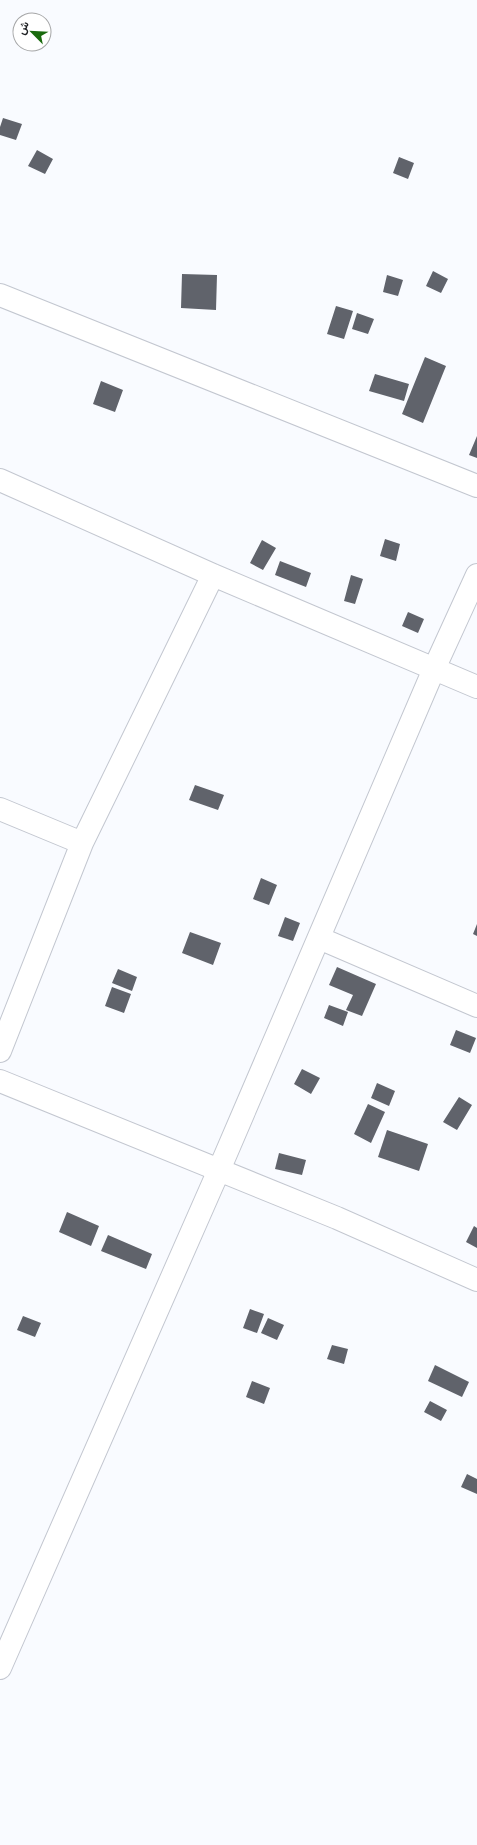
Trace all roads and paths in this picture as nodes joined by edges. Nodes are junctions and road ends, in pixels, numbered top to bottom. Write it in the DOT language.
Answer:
graph roads {
  1 [pos="0,295"];
  2 [pos="0,480"];
  3 [pos="477,486"];
  4 [pos="213,575"];
  5 [pos="477,575"];
  6 [pos="434,669"];
  7 [pos="477,687"];
  8 [pos="0,810"];
  9 [pos="82,843"];
  10 [pos="319,938"];
  11 [pos="477,1006"];
  12 [pos="0,1051"];
  13 [pos="0,1082"];
  14 [pos="219,1170"];
  15 [pos="477,1280"];
  16 [pos="0,1668"];
  1 -- 3 [label="street"];
  2 -- 4 [label="street"];
  4 -- 6 [label="street"];
  4 -- 9 [label="street"];
  5 -- 6 [label="street"];
  6 -- 7 [label="street"];
  6 -- 10 [label="street"];
  8 -- 9 [label="street"];
  9 -- 12 [label="street"];
  10 -- 11 [label="street"];
  10 -- 14 [label="street"];
  13 -- 14 [label="street"];
  14 -- 15 [label="street"];
  14 -- 16 [label="street"];
}
